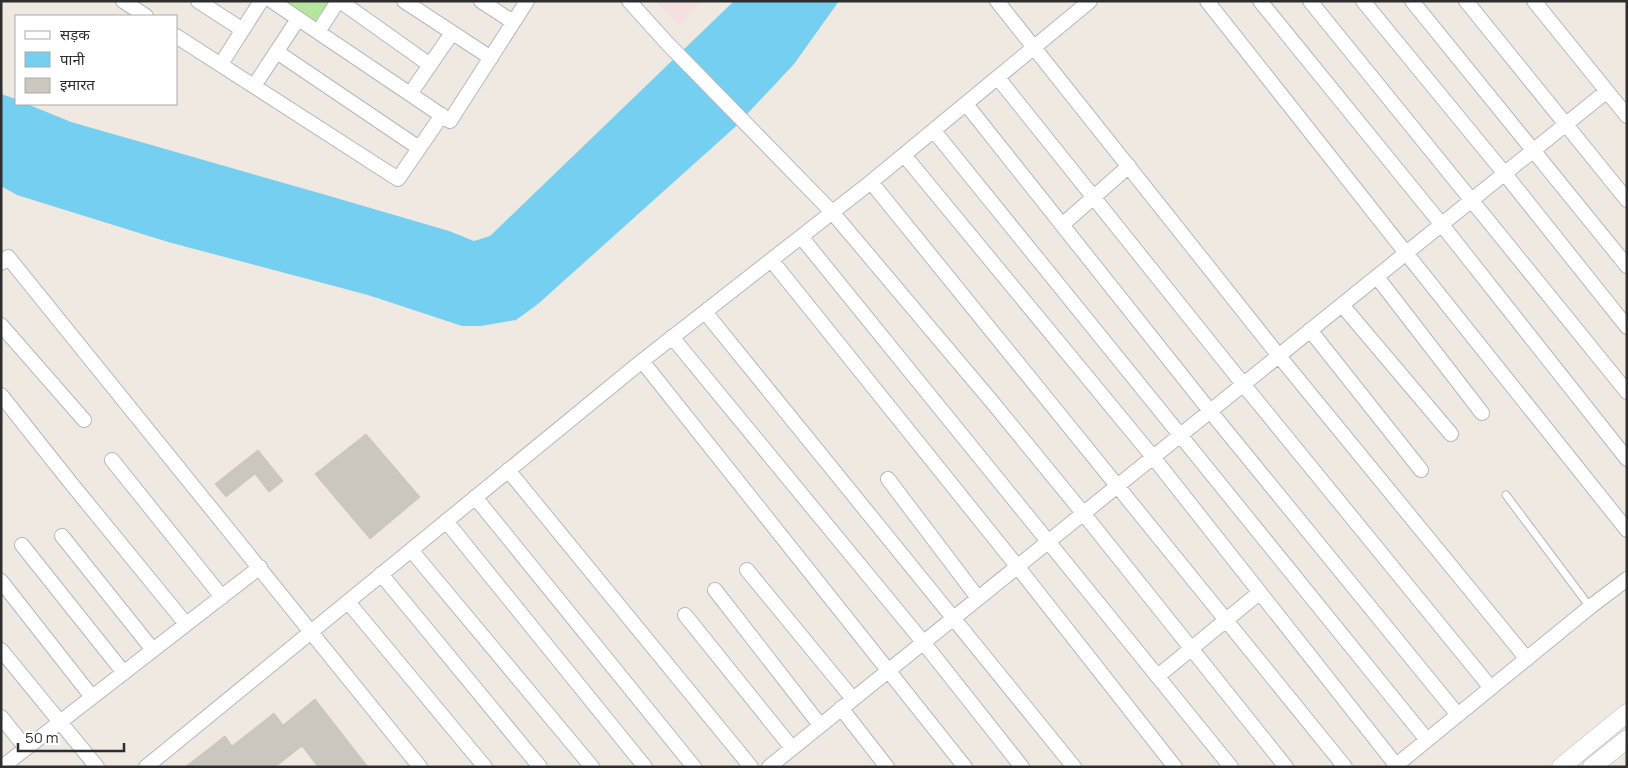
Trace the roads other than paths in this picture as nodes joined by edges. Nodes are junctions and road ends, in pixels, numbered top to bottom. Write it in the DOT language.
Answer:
graph roads {
  1 [pos="123,1"];
  2 [pos="198,1"];
  3 [pos="261,1"];
  4 [pos="272,1"];
  5 [pos="339,1"];
  6 [pos="404,1"];
  7 [pos="481,1"];
  8 [pos="527,1"];
  9 [pos="629,1"];
  10 [pos="1090,1"];
  11 [pos="1207,1"];
  12 [pos="1260,1"];
  13 [pos="1310,1"];
  14 [pos="1363,1"];
  15 [pos="1412,1"];
  16 [pos="1466,1"];
  17 [pos="1534,1"];
  18 [pos="1002,3"];
  19 [pos="144,15"];
  20 [pos="298,19"];
  21 [pos="514,22"];
  22 [pos="242,30"];
  23 [pos="318,32"];
  24 [pos="452,33"];
  25 [pos="178,37"];
  26 [pos="1035,48"];
  27 [pos="277,52"];
  28 [pos="490,58"];
  29 [pos="221,64"];
  30 [pos="430,65"];
  31 [pos="998,78"];
  32 [pos="254,86"];
  33 [pos="1607,91"];
  34 [pos="410,94"];
  35 [pos="966,104"];
  36 [pos="442,115"];
  37 [pos="1627,116"];
  38 [pos="1566,124"];
  39 [pos="934,131"];
  40 [pos="419,148"];
  41 [pos="1534,150"];
  42 [pos="904,156"];
  43 [pos="1129,166"];
  44 [pos="1505,174"];
  45 [pos="871,182"];
  46 [pos="1094,198"];
  47 [pos="1627,200"];
  48 [pos="1470,201"];
  49 [pos="832,212"];
  50 [pos="1062,225"];
  51 [pos="1442,225"];
  52 [pos="802,238"];
  53 [pos="1406,253"];
  54 [pos="4,257"];
  55 [pos="772,261"];
  56 [pos="1627,266"];
  57 [pos="1377,276"];
  58 [pos="1342,305"];
  59 [pos="705,312"];
  60 [pos="1,325"];
  61 [pos="1627,327"];
  62 [pos="1310,330"];
  63 [pos="672,337"];
  64 [pos="1279,356"];
  65 [pos="642,360"];
  66 [pos="1244,384"];
  67 [pos="1627,392"];
  68 [pos="1,395"];
  69 [pos="1210,411"];
  70 [pos="1482,413"];
  71 [pos="84,420"];
  72 [pos="1451,434"];
  73 [pos="1181,435"];
  74 [pos="1153,457"];
  75 [pos="1627,458"];
  76 [pos="112,460"];
  77 [pos="508,470"];
  78 [pos="1421,470"];
  79 [pos="888,479"];
  80 [pos="1118,485"];
  81 [pos="1506,494"];
  82 [pos="475,497"];
  83 [pos="1084,513"];
  84 [pos="446,521"];
  85 [pos="1627,530"];
  86 [pos="62,536"];
  87 [pos="1049,541"];
  88 [pos="22,545"];
  89 [pos="411,550"];
  90 [pos="1017,566"];
  91 [pos="260,567"];
  92 [pos="747,570"];
  93 [pos="381,574"];
  94 [pos="1627,580"];
  95 [pos="1,581"];
  96 [pos="715,590"];
  97 [pos="1259,593"];
  98 [pos="222,597"];
  99 [pos="978,598"];
  100 [pos="348,602"];
  101 [pos="1590,607"];
  102 [pos="685,615"];
  103 [pos="954,617"];
  104 [pos="1227,620"];
  105 [pos="186,624"];
  106 [pos="311,633"];
  107 [pos="923,642"];
  108 [pos="1191,648"];
  109 [pos="1,650"];
  110 [pos="153,650"];
  111 [pos="1527,659"];
  112 [pos="888,670"];
  113 [pos="124,673"];
  114 [pos="1158,676"];
  115 [pos="1491,688"];
  116 [pos="92,697"];
  117 [pos="853,699"];
  118 [pos="841,708"];
  119 [pos="1627,713"];
  120 [pos="1458,715"];
  121 [pos="1,717"];
  122 [pos="59,722"];
  123 [pos="820,725"];
  124 [pos="1627,739"];
  125 [pos="1427,740"];
  126 [pos="1586,746"];
  127 [pos="26,748"];
  128 [pos="792,748"];
  129 [pos="1598,765"];
  130 [pos="1395,766"];
  131 [pos="2,767"];
  132 [pos="97,767"];
  133 [pos="146,767"];
  134 [pos="420,767"];
  135 [pos="485,767"];
  136 [pos="540,767"];
  137 [pos="592,767"];
  138 [pos="645,767"];
  139 [pos="694,767"];
  140 [pos="751,767"];
  141 [pos="768,767"];
  142 [pos="887,767"];
  143 [pos="965,767"];
  144 [pos="1022,767"];
  145 [pos="1074,767"];
  146 [pos="1175,767"];
  147 [pos="1231,767"];
  148 [pos="1286,767"];
  149 [pos="1345,767"];
  150 [pos="1561,767"];
  1 -- 19 [label="street"];
  2 -- 22 [label="street"];
  3 -- 22 [label="street"];
  4 -- 20 [label="street"];
  5 -- 23 [label="street"];
  5 -- 30 [label="street"];
  6 -- 24 [label="street"];
  7 -- 21 [label="street"];
  8 -- 21 [label="street"];
  9 -- 49 [label="street"];
  10 -- 26 [label="street"];
  11 -- 53 [label="street"];
  12 -- 51 [label="street"];
  13 -- 48 [label="street"];
  14 -- 44 [label="street"];
  15 -- 41 [label="street"];
  16 -- 38 [label="street"];
  17 -- 33 [label="street"];
  18 -- 26 [label="street"];
  20 -- 23 [label="street"];
  20 -- 27 [label="street"];
  21 -- 28 [label="street"];
  22 -- 29 [label="street"];
  23 -- 34 [label="street"];
  24 -- 28 [label="street"];
  24 -- 30 [label="street"];
  25 -- 29 [label="street"];
  26 -- 31 [label="street"];
  26 -- 43 [label="street"];
  27 -- 32 [label="street"];
  27 -- 40 [label="street"];
  28 -- 36 [label="street"];
  29 -- 32 [label="street"];
  30 -- 34 [label="street"];
  31 -- 35 [label="street"];
  31 -- 46 [label="street"];
  32 -- 40 [label="street"];
  33 -- 37 [label="street"];
  33 -- 38 [label="street"];
  34 -- 36 [label="street"];
  35 -- 39 [label="street"];
  35 -- 50 [label="street"];
  36 -- 40 [label="street"];
  38 -- 41 [label="street"];
  38 -- 47 [label="street"];
  39 -- 42 [label="street"];
  39 -- 73 [label="street"];
  41 -- 44 [label="street"];
  41 -- 56 [label="street"];
  42 -- 45 [label="street"];
  42 -- 74 [label="street"];
  43 -- 46 [label="street"];
  43 -- 64 [label="street"];
  44 -- 48 [label="street"];
  44 -- 61 [label="street"];
  45 -- 49 [label="street"];
  45 -- 80 [label="street"];
  46 -- 50 [label="street"];
  46 -- 66 [label="street"];
  48 -- 51 [label="street"];
  48 -- 67 [label="street"];
  49 -- 52 [label="street"];
  49 -- 83 [label="street"];
  50 -- 69 [label="street"];
  51 -- 53 [label="street"];
  51 -- 75 [label="street"];
  52 -- 55 [label="street"];
  52 -- 87 [label="street"];
  53 -- 57 [label="street"];
  53 -- 85 [label="street"];
  54 -- 91 [label="street"];
  55 -- 59 [label="street"];
  55 -- 90 [label="street"];
  57 -- 58 [label="street"];
  57 -- 70 [label="street"];
  58 -- 62 [label="street"];
  58 -- 72 [label="street"];
  59 -- 63 [label="street"];
  59 -- 103 [label="street"];
  60 -- 71 [label="street"];
  62 -- 64 [label="street"];
  62 -- 78 [label="street"];
  63 -- 65 [label="street"];
  63 -- 107 [label="street"];
  64 -- 66 [label="street"];
  64 -- 111 [label="street"];
  65 -- 77 [label="street"];
  65 -- 112 [label="street"];
  66 -- 69 [label="street"];
  66 -- 115 [label="street"];
  68 -- 105 [label="street"];
  69 -- 73 [label="street"];
  69 -- 120 [label="street"];
  73 -- 74 [label="street"];
  73 -- 125 [label="street"];
  74 -- 80 [label="street"];
  74 -- 97 [label="street"];
  76 -- 98 [label="street"];
  77 -- 82 [label="street"];
  77 -- 140 [label="street"];
  79 -- 99 [label="street"];
  80 -- 83 [label="street"];
  80 -- 104 [label="street"];
  81 -- 101 [label="lane"];
  82 -- 84 [label="street"];
  82 -- 139 [label="street"];
  83 -- 87 [label="street"];
  83 -- 108 [label="street"];
  84 -- 89 [label="street"];
  84 -- 138 [label="street"];
  86 -- 110 [label="street"];
  87 -- 90 [label="street"];
  87 -- 114 [label="street"];
  88 -- 113 [label="street"];
  89 -- 93 [label="street"];
  89 -- 137 [label="street"];
  90 -- 99 [label="street"];
  90 -- 146 [label="street"];
  91 -- 98 [label="street"];
  91 -- 106 [label="street"];
  92 -- 117 [label="street"];
  93 -- 100 [label="street"];
  93 -- 136 [label="street"];
  94 -- 101 [label="street"];
  95 -- 116 [label="street"];
  96 -- 123 [label="street"];
  97 -- 104 [label="street"];
  97 -- 130 [label="street"];
  98 -- 105 [label="street"];
  99 -- 103 [label="street"];
  100 -- 106 [label="street"];
  100 -- 135 [label="street"];
  101 -- 111 [label="street"];
  102 -- 128 [label="street"];
  103 -- 107 [label="street"];
  103 -- 145 [label="street"];
  104 -- 108 [label="street"];
  104 -- 149 [label="street"];
  105 -- 110 [label="street"];
  106 -- 133 [label="street"];
  106 -- 134 [label="street"];
  107 -- 112 [label="street"];
  107 -- 144 [label="street"];
  108 -- 114 [label="street"];
  108 -- 148 [label="street"];
  109 -- 122 [label="street"];
  110 -- 113 [label="street"];
  111 -- 115 [label="street"];
  112 -- 117 [label="street"];
  112 -- 143 [label="street"];
  113 -- 116 [label="street"];
  114 -- 147 [label="street"];
  115 -- 120 [label="street"];
  116 -- 122 [label="street"];
  117 -- 118 [label="street"];
  118 -- 123 [label="street"];
  118 -- 142 [label="street"];
  119 -- 126 [label="street"];
  120 -- 125 [label="street"];
  121 -- 127 [label="street"];
  122 -- 127 [label="street"];
  122 -- 132 [label="street"];
  123 -- 128 [label="street"];
  124 -- 129 [label="street"];
  125 -- 130 [label="street"];
  126 -- 129 [label="street"];
  126 -- 150 [label="street"];
  127 -- 131 [label="street"];
  128 -- 141 [label="street"];
}
